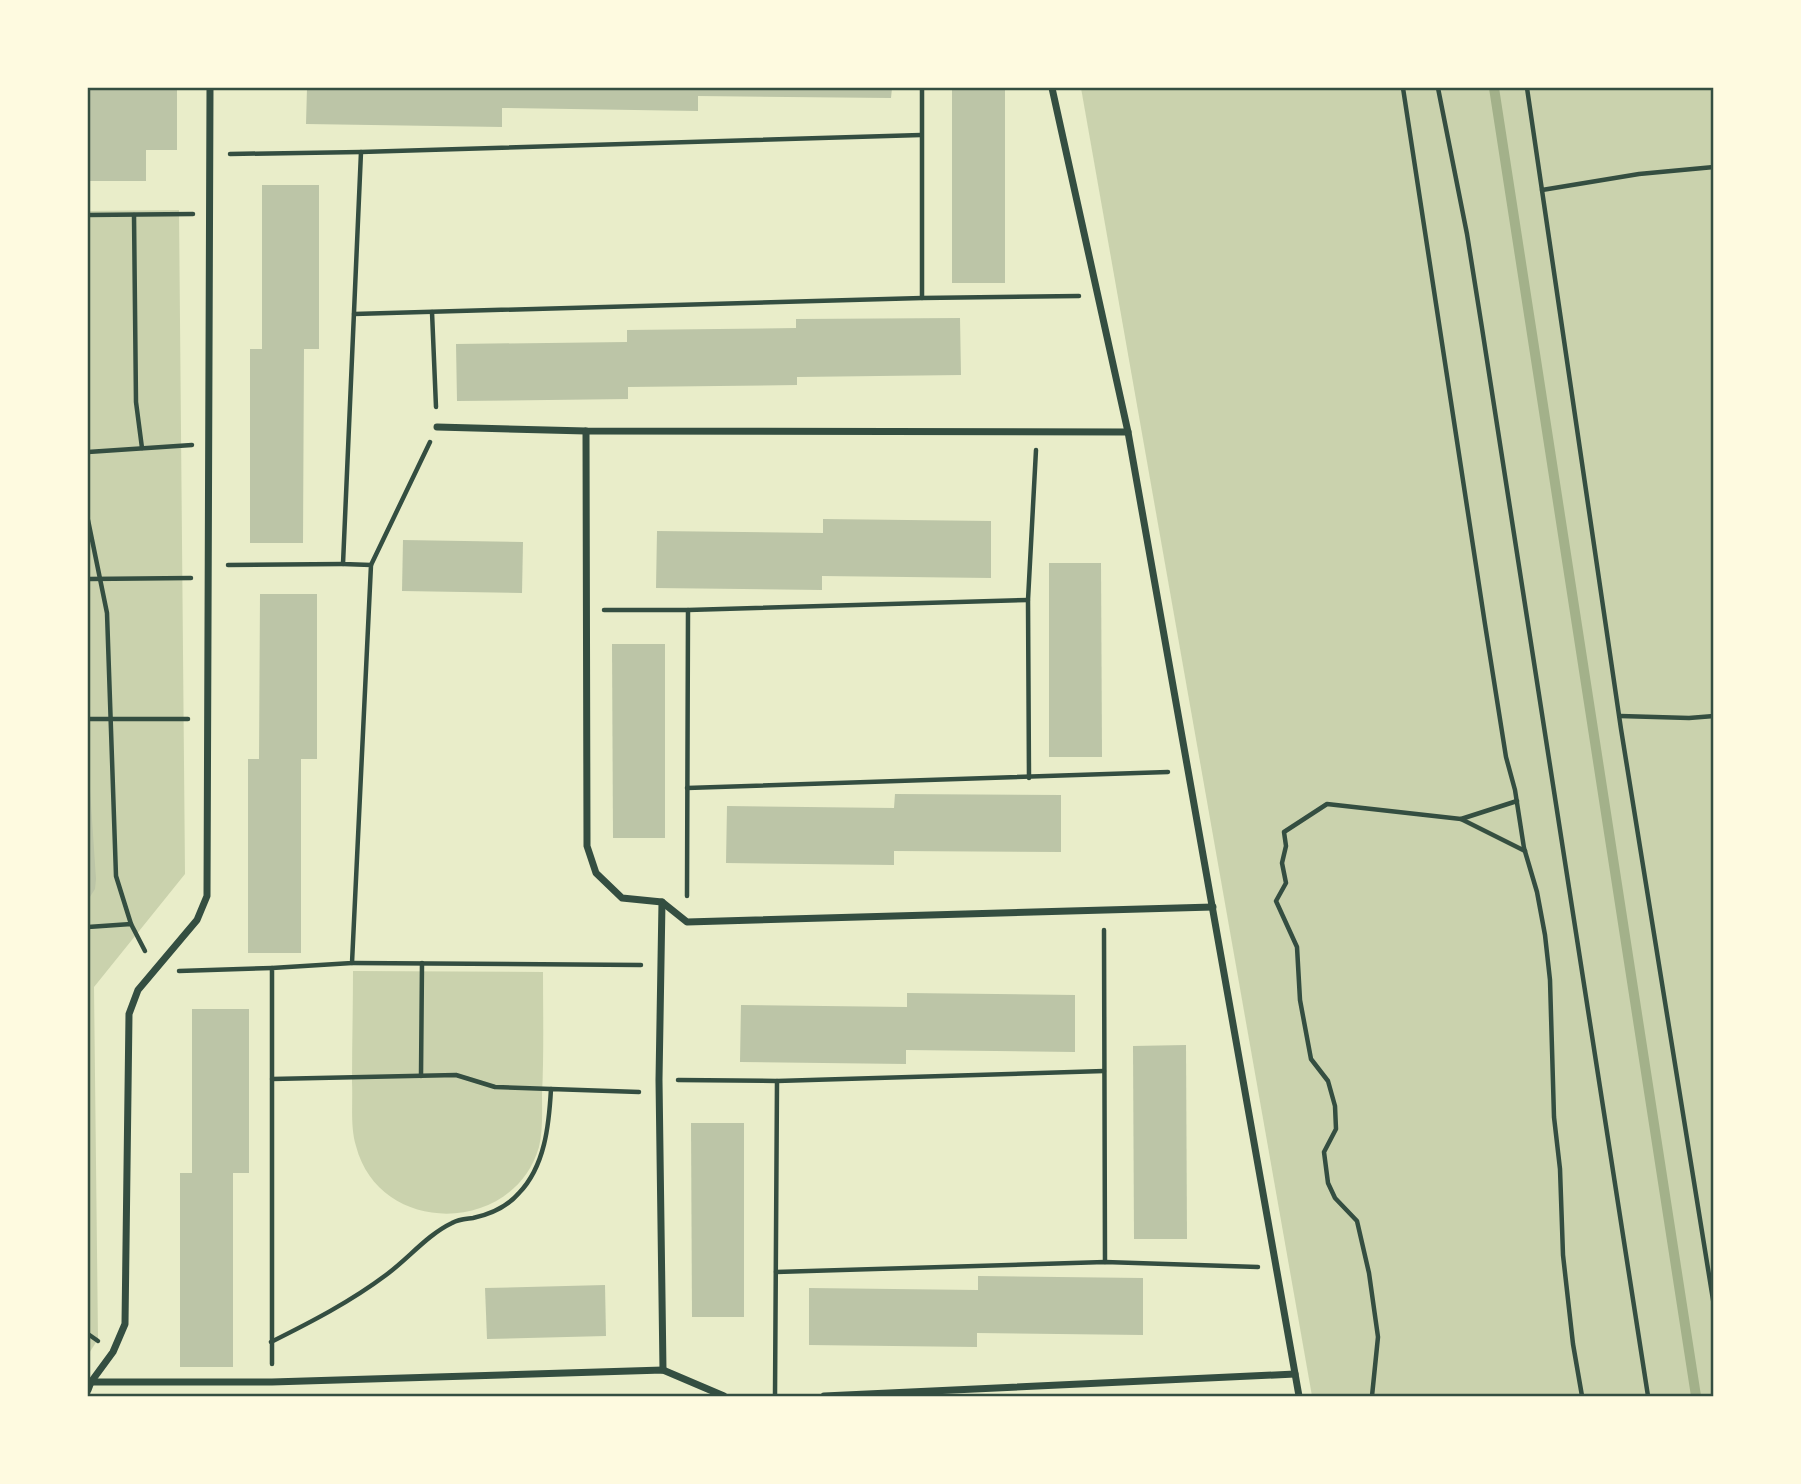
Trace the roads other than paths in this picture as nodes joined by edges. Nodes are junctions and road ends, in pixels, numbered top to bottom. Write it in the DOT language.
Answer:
graph roads {
  1 [pos="210,88"];
  2 [pos="1052,88"];
  3 [pos="437,427"];
  4 [pos="586,431"];
  5 [pos="1128,432"];
  6 [pos="662,902"];
  7 [pos="1213,907"];
  8 [pos="663,1370"];
  9 [pos="1295,1374"];
  10 [pos="91,1382"];
  11 [pos="88,1390"];
  12 [pos="724,1396"];
  13 [pos="824,1396"];
  14 [pos="1299,1396"];
  1 -- 10 [label="street"];
  2 -- 5 [label="street"];
  3 -- 4 [label="street"];
  4 -- 5 [label="street"];
  4 -- 6 [label="street"];
  5 -- 7 [label="street"];
  6 -- 7 [label="street"];
  6 -- 8 [label="street"];
  7 -- 9 [label="street"];
  8 -- 10 [label="street"];
  8 -- 12 [label="street"];
  9 -- 13 [label="street"];
  9 -- 14 [label="street"];
  10 -- 11 [label="street"];
}
